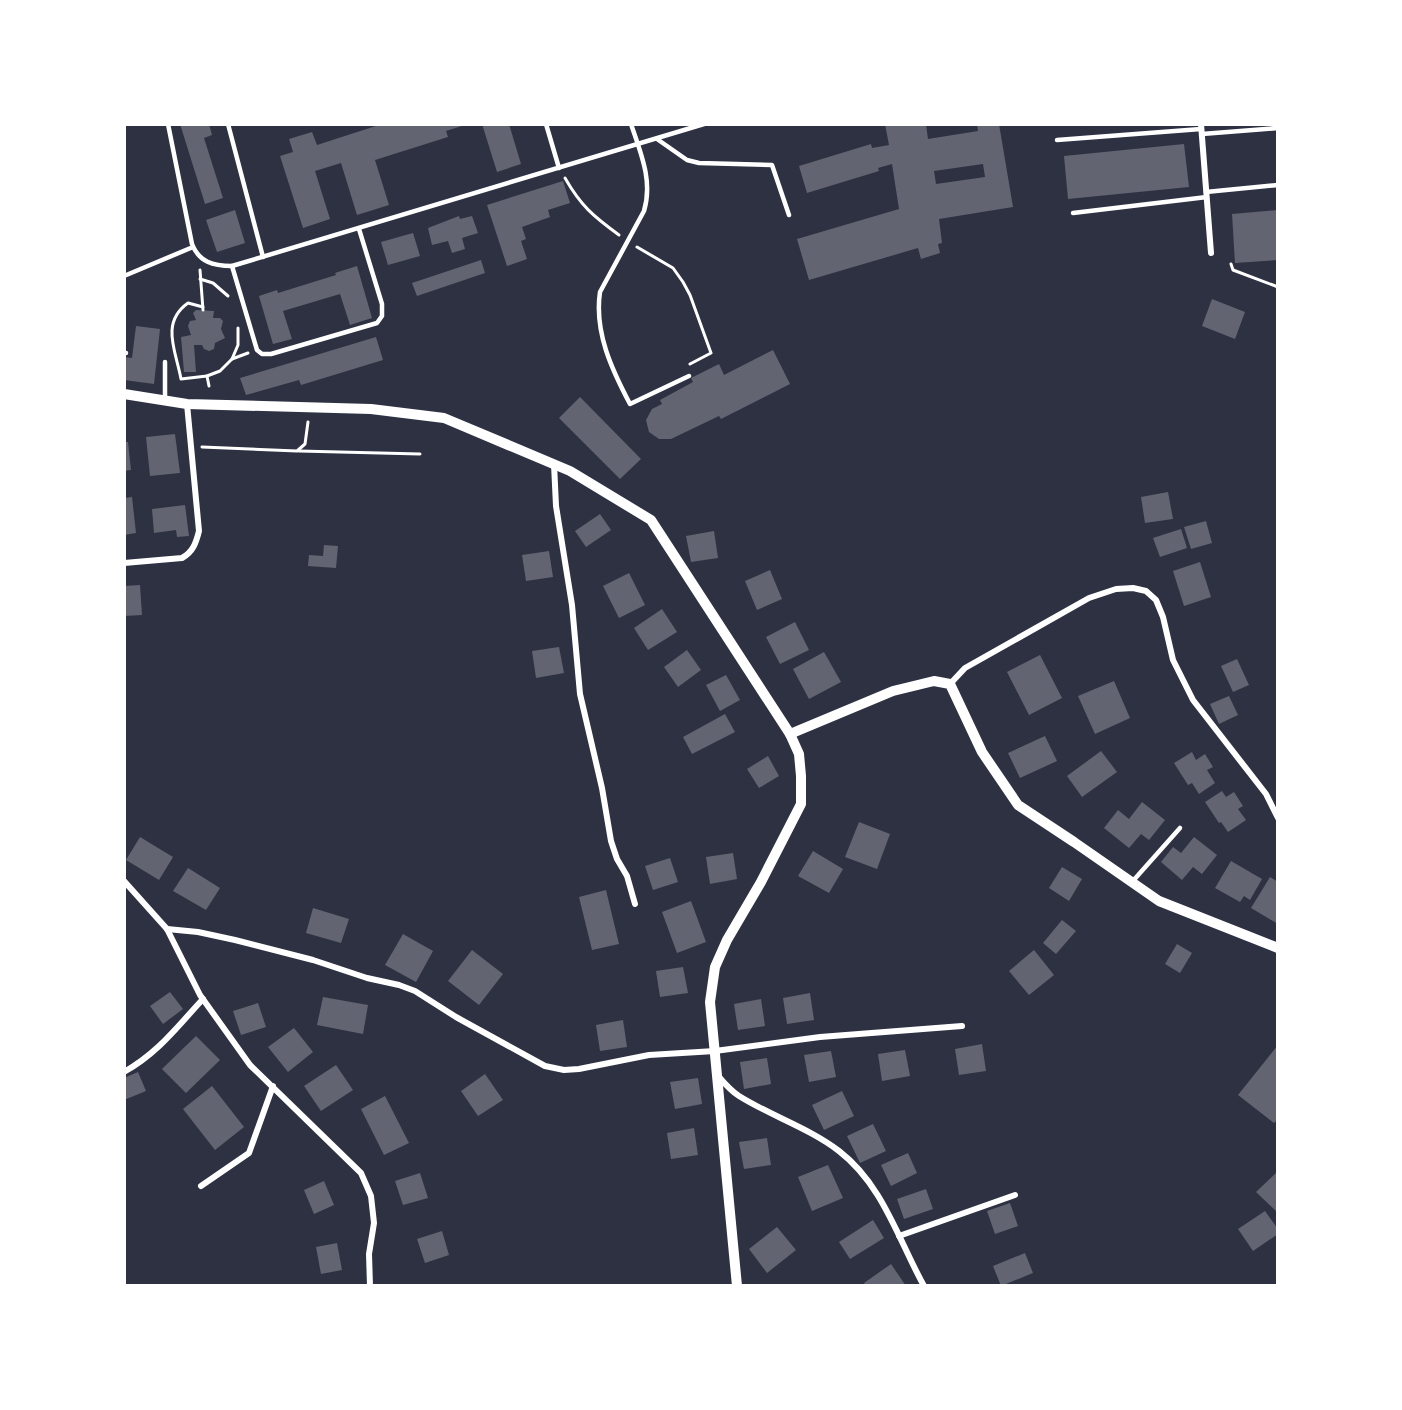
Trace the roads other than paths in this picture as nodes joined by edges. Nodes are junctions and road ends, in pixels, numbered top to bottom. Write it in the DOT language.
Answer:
graph roads {
  1 [pos="168,124"];
  2 [pos="228,124"];
  3 [pos="546,124"];
  4 [pos="631,124"];
  5 [pos="704,124"];
  6 [pos="1278,128"];
  7 [pos="1201,129"];
  8 [pos="657,139"];
  9 [pos="1058,140"];
  10 [pos="638,145"];
  11 [pos="559,168"];
  12 [pos="1278,185"];
  13 [pos="1206,195"];
  14 [pos="1073,213"];
  15 [pos="789,215"];
  16 [pos="359,229"];
  17 [pos="193,247"];
  18 [pos="1211,253"];
  19 [pos="263,257"];
  20 [pos="232,266"];
  21 [pos="124,276"];
  22 [pos="165,362"];
  23 [pos="689,376"];
  24 [pos="124,394"];
  25 [pos="165,401"];
  26 [pos="187,404"];
  27 [pos="554,465"];
  28 [pos="124,563"];
  29 [pos="950,684"];
  30 [pos="790,734"];
  31 [pos="1278,818"];
  32 [pos="1180,828"];
  33 [pos="124,881"];
  34 [pos="1132,883"];
  35 [pos="635,904"];
  36 [pos="167,929"];
  37 [pos="1278,948"];
  38 [pos="203,999"];
  39 [pos="962,1026"];
  40 [pos="715,1052"];
  41 [pos="124,1072"];
  42 [pos="718,1077"];
  43 [pos="273,1086"];
  44 [pos="201,1186"];
  45 [pos="1015,1195"];
  46 [pos="899,1236"];
  47 [pos="370,1286"];
  48 [pos="737,1286"];
  49 [pos="924,1286"];
  1 -- 17 [label="lane"];
  2 -- 19 [label="lane"];
  3 -- 11 [label="lane"];
  4 -- 10 [label="lane"];
  5 -- 8 [label="lane"];
  6 -- 7 [label="lane"];
  7 -- 9 [label="lane"];
  7 -- 13 [label="street"];
  8 -- 10 [label="lane"];
  8 -- 15 [label="lane"];
  10 -- 11 [label="lane"];
  10 -- 23 [label="lane"];
  11 -- 16 [label="lane"];
  12 -- 13 [label="lane"];
  13 -- 14 [label="lane"];
  13 -- 18 [label="street"];
  16 -- 19 [label="lane"];
  16 -- 20 [label="lane"];
  17 -- 20 [label="lane"];
  17 -- 21 [label="lane"];
  19 -- 20 [label="lane"];
  22 -- 25 [label="lane"];
  24 -- 25 [label="street"];
  25 -- 26 [label="street"];
  26 -- 27 [label="street"];
  26 -- 28 [label="street"];
  27 -- 30 [label="street"];
  27 -- 35 [label="street"];
  29 -- 30 [label="street"];
  29 -- 31 [label="street"];
  29 -- 34 [label="street"];
  30 -- 40 [label="street"];
  32 -- 34 [label="lane"];
  33 -- 36 [label="street"];
  34 -- 37 [label="street"];
  36 -- 38 [label="street"];
  36 -- 40 [label="street"];
  38 -- 41 [label="street"];
  38 -- 43 [label="street"];
  39 -- 40 [label="street"];
  40 -- 42 [label="street"];
  42 -- 46 [label="street"];
  42 -- 48 [label="street"];
  43 -- 44 [label="street"];
  43 -- 47 [label="street"];
  45 -- 46 [label="street"];
  46 -- 49 [label="street"];
}
